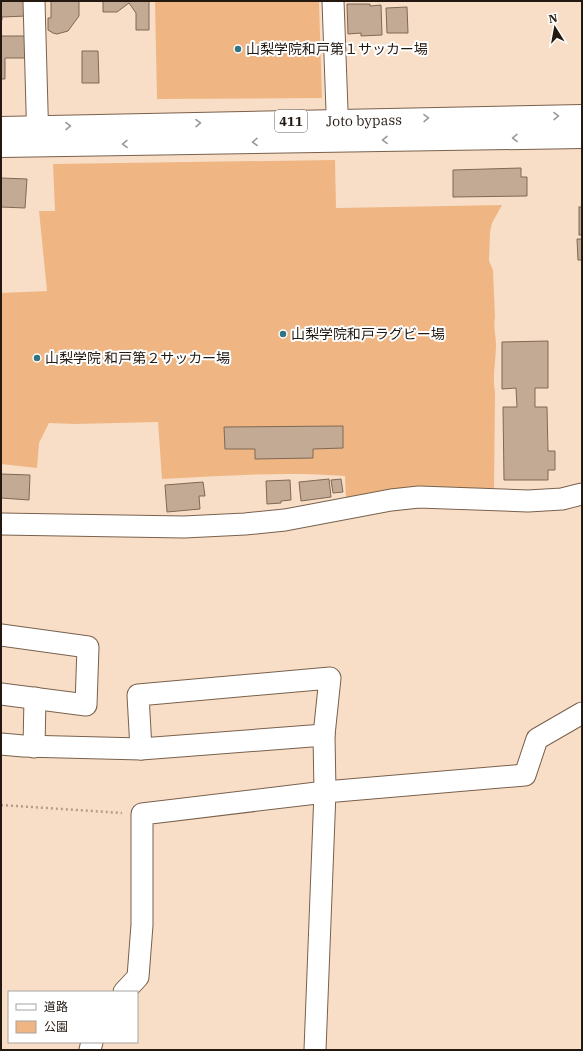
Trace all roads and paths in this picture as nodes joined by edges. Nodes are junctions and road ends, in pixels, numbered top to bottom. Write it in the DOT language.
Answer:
graph roads {
  1 [pos="34,1"];
  2 [pos="333,1"];
  3 [pos="582,116"];
  4 [pos="1,128"];
  5 [pos="338,130"];
  6 [pos="37,136"];
  7 [pos="582,137"];
  8 [pos="1,146"];
  9 [pos="582,494"];
  10 [pos="1,524"];
  11 [pos="1,635"];
  12 [pos="1,694"];
  13 [pos="35,698"];
  14 [pos="582,713"];
  15 [pos="324,735"];
  16 [pos="1,744"];
  17 [pos="34,747"];
  18 [pos="141,749"];
  19 [pos="325,792"];
  20 [pos="1,805"];
  21 [pos="142,814"];
  22 [pos="125,991"];
  23 [pos="315,1050"];
  1 -- 6 [label="street"];
  2 -- 5 [label="street"];
  5 -- 3 [label="highway, Joto bypass / 411, one-way"];
  4 -- 6 [label="highway, Joto bypass / 411"];
  5 -- 6 [label="highway, Joto bypass / 411"];
  7 -- 5 [label="highway, Joto bypass / 411, one-way"];
  6 -- 8 [label="highway, Joto bypass / 411"];
  9 -- 10 [label="street"];
  11 -- 13 [label="street"];
  12 -- 13 [label="street"];
  13 -- 17 [label="street"];
  14 -- 19 [label="street"];
  15 -- 18 [label="street"];
  15 -- 18 [label="street"];
  15 -- 19 [label="street"];
  16 -- 17 [label="street"];
  17 -- 18 [label="street"];
  19 -- 21 [label="street"];
  19 -- 23 [label="street"];
  20 -- 21 [label="path"];
  21 -- 22 [label="street"];
}
